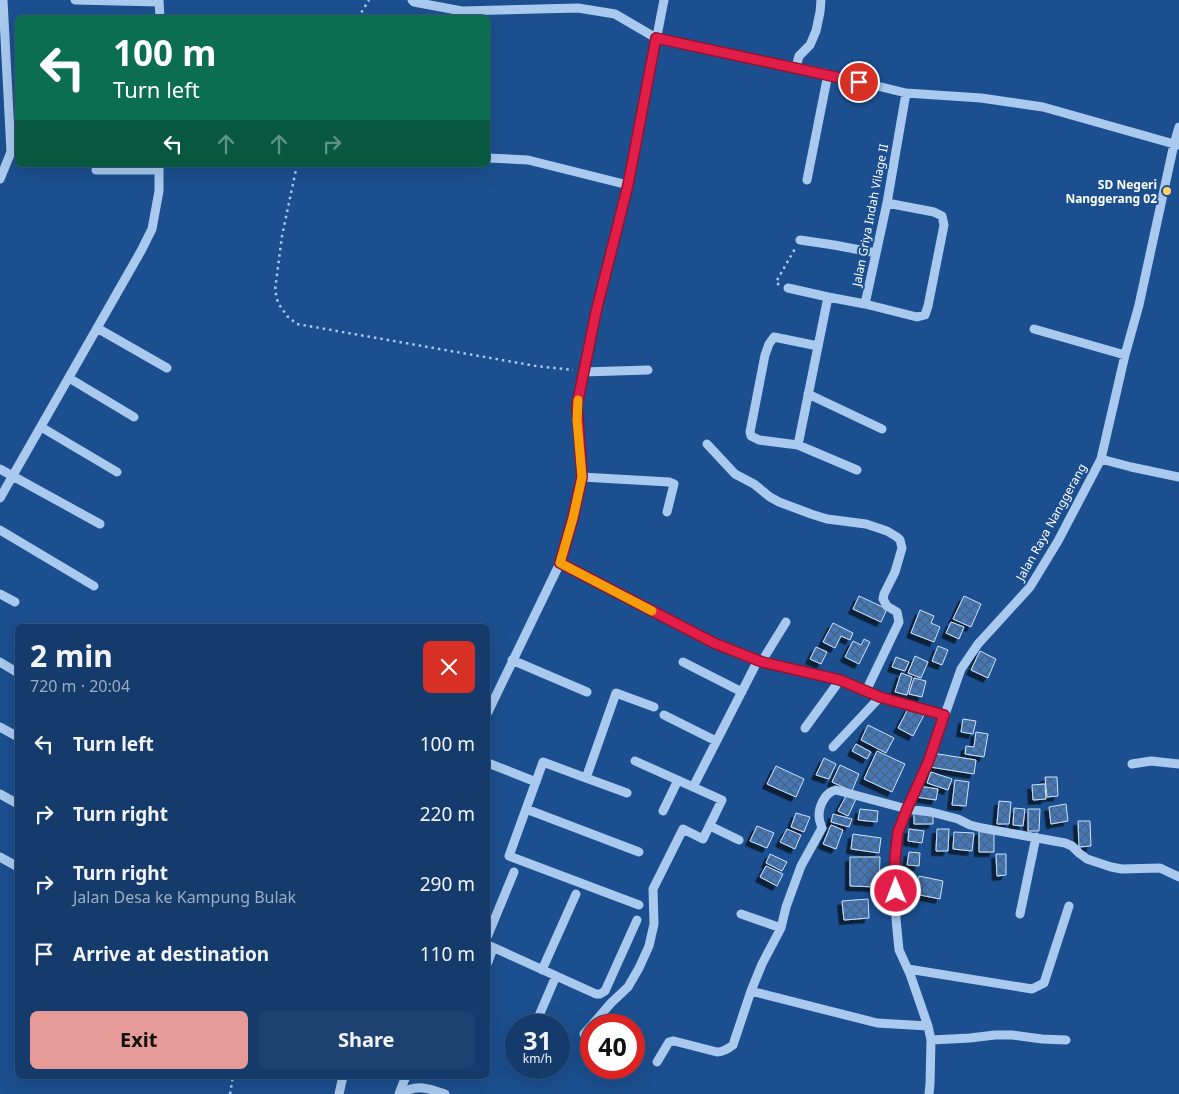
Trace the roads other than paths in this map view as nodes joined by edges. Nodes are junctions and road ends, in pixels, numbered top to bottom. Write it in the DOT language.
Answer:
graph roads {
  1 [pos="3,0"];
  2 [pos="75,0"];
  3 [pos="412,0"];
  4 [pos="664,0"];
  5 [pos="821,0"];
  6 [pos="159,1"];
  7 [pos="160,15"];
  8 [pos="656,38"];
  9 [pos="796,68"];
  10 [pos="828,74"];
  11 [pos="906,93"];
  12 [pos="1179,127"];
  13 [pos="1177,145"];
  14 [pos="490,158"];
  15 [pos="159,168"];
  16 [pos="96,170"];
  17 [pos="0,179"];
  18 [pos="807,180"];
  19 [pos="628,185"];
  20 [pos="887,203"];
  21 [pos="800,240"];
  22 [pos="876,254"];
  23 [pos="788,288"];
  24 [pos="828,297"];
  25 [pos="865,304"];
  26 [pos="97,328"];
  27 [pos="1034,329"];
  28 [pos="818,346"];
  29 [pos="1124,355"];
  30 [pos="167,368"];
  31 [pos="648,370"];
  32 [pos="583,372"];
  33 [pos="68,378"];
  34 [pos="808,394"];
  35 [pos="134,417"];
  36 [pos="41,427"];
  37 [pos="882,429"];
  38 [pos="707,444"];
  39 [pos="798,445"];
  40 [pos="1101,459"];
  41 [pos="0,469"];
  42 [pos="856,470"];
  43 [pos="117,472"];
  44 [pos="13,476"];
  45 [pos="582,477"];
  46 [pos="1179,477"];
  47 [pos="0,498"];
  48 [pos="667,512"];
  49 [pos="100,524"];
  50 [pos="0,530"];
  51 [pos="560,563"];
  52 [pos="94,586"];
  53 [pos="0,594"];
  54 [pos="15,602"];
  55 [pos="786,622"];
  56 [pos="512,660"];
  57 [pos="760,661"];
  58 [pos="0,662"];
  59 [pos="683,662"];
  60 [pos="15,671"];
  61 [pos="840,680"];
  62 [pos="866,691"];
  63 [pos="587,692"];
  64 [pos="742,692"];
  65 [pos="880,697"];
  66 [pos="490,708"];
  67 [pos="654,708"];
  68 [pos="944,715"];
  69 [pos="664,716"];
  70 [pos="0,727"];
  71 [pos="805,728"];
  72 [pos="15,735"];
  73 [pos="716,741"];
  74 [pos="833,747"];
  75 [pos="635,761"];
  76 [pos="490,764"];
  77 [pos="1132,764"];
  78 [pos="1179,764"];
  79 [pos="586,778"];
  80 [pos="678,780"];
  81 [pos="536,782"];
  82 [pos="693,787"];
  83 [pos="627,793"];
  84 [pos="0,794"];
  85 [pos="15,802"];
  86 [pos="526,809"];
  87 [pos="907,809"];
  88 [pos="663,811"];
  89 [pos="710,826"];
  90 [pos="1036,837"];
  91 [pos="739,840"];
  92 [pos="639,852"];
  93 [pos="0,857"];
  94 [pos="15,865"];
  95 [pos="514,872"];
  96 [pos="1179,877"];
  97 [pos="576,894"];
  98 [pos="639,905"];
  99 [pos="1069,906"];
  100 [pos="741,914"];
  101 [pos="1020,914"];
  102 [pos="637,920"];
  103 [pos="781,928"];
  104 [pos="490,930"];
  105 [pos="490,947"];
  106 [pos="908,969"];
  107 [pos="542,970"];
  108 [pos="556,976"];
  109 [pos="751,991"];
  110 [pos="540,1014"];
  111 [pos="602,1014"];
  112 [pos="928,1026"];
  113 [pos="931,1040"];
  114 [pos="1066,1040"];
  115 [pos="657,1062"];
  116 [pos="342,1079"];
  117 [pos="405,1079"];
  118 [pos="339,1094"];
  119 [pos="400,1094"];
  120 [pos="446,1094"];
  121 [pos="929,1094"];
  1 -- 17 [label="street"];
  2 -- 6 [label="street"];
  3 -- 8 [label="street"];
  4 -- 8 [label="street"];
  5 -- 9 [label="street"];
  6 -- 7 [label="street"];
  8 -- 9 [label="street"];
  8 -- 19 [label="street"];
  9 -- 10 [label="street"];
  10 -- 11 [label="street"];
  10 -- 18 [label="street"];
  11 -- 13 [label="street"];
  11 -- 20 [label="street, Jalan Griya Indah Vilage II"];
  12 -- 13 [label="street, Jalan Raya Nanggerang"];
  13 -- 29 [label="street, Jalan Raya Nanggerang"];
  14 -- 19 [label="street"];
  15 -- 16 [label="street"];
  15 -- 26 [label="street"];
  19 -- 32 [label="street"];
  20 -- 22 [label="street, Jalan Griya Indah Vilage II"];
  20 -- 25 [label="street"];
  21 -- 22 [label="street"];
  22 -- 25 [label="street, Jalan Griya Indah Vilage II"];
  23 -- 24 [label="street, Jalan Griya Indah Vilage II"];
  24 -- 25 [label="street, Jalan Griya Indah Vilage II"];
  24 -- 28 [label="street"];
  26 -- 30 [label="street"];
  26 -- 33 [label="street"];
  27 -- 29 [label="street"];
  28 -- 34 [label="street"];
  28 -- 39 [label="street"];
  29 -- 40 [label="street, Jalan Raya Nanggerang"];
  31 -- 32 [label="street"];
  32 -- 45 [label="street"];
  33 -- 35 [label="street"];
  33 -- 36 [label="street"];
  34 -- 37 [label="street"];
  34 -- 39 [label="street"];
  36 -- 43 [label="street"];
  36 -- 44 [label="street"];
  38 -- 62 [label="street"];
  39 -- 42 [label="street"];
  40 -- 46 [label="street"];
  40 -- 68 [label="street, Jalan Raya Nanggerang"];
  41 -- 44 [label="street"];
  44 -- 47 [label="street"];
  44 -- 49 [label="street"];
  45 -- 48 [label="street"];
  45 -- 51 [label="street"];
  50 -- 52 [label="street"];
  51 -- 56 [label="street"];
  51 -- 57 [label="street"];
  53 -- 54 [label="street"];
  55 -- 57 [label="street"];
  56 -- 63 [label="street"];
  56 -- 66 [label="street"];
  57 -- 61 [label="street"];
  57 -- 64 [label="street"];
  58 -- 60 [label="street"];
  59 -- 64 [label="street"];
  61 -- 62 [label="street"];
  61 -- 71 [label="street"];
  62 -- 65 [label="street"];
  64 -- 73 [label="street"];
  65 -- 68 [label="street"];
  65 -- 74 [label="street"];
  67 -- 79 [label="street"];
  68 -- 87 [label="street, Jalan Raya Nanggerang"];
  69 -- 73 [label="street"];
  70 -- 72 [label="street"];
  73 -- 82 [label="street"];
  75 -- 80 [label="street"];
  76 -- 81 [label="street"];
  77 -- 78 [label="street"];
  79 -- 81 [label="street"];
  79 -- 83 [label="street"];
  80 -- 82 [label="street"];
  80 -- 88 [label="street"];
  81 -- 86 [label="street"];
  82 -- 89 [label="street"];
  84 -- 85 [label="street"];
  86 -- 92 [label="street"];
  86 -- 98 [label="street"];
  87 -- 90 [label="street"];
  87 -- 103 [label="street"];
  87 -- 106 [label="street, Jalan Raya Nanggerang"];
  89 -- 91 [label="street"];
  89 -- 111 [label="street"];
  90 -- 96 [label="street"];
  90 -- 101 [label="street"];
  93 -- 94 [label="street"];
  95 -- 104 [label="street"];
  97 -- 107 [label="street"];
  99 -- 106 [label="street"];
  100 -- 103 [label="street"];
  102 -- 108 [label="street"];
  103 -- 109 [label="street"];
  105 -- 107 [label="street"];
  106 -- 112 [label="street, Jalan Raya Nanggerang"];
  107 -- 108 [label="street"];
  108 -- 110 [label="street"];
  109 -- 112 [label="street"];
  109 -- 115 [label="street"];
  112 -- 113 [label="street, Jalan Raya Nanggerang"];
  113 -- 114 [label="street"];
  113 -- 121 [label="street, Jalan Raya Nanggerang"];
  116 -- 118 [label="street"];
  117 -- 119 [label="street"];
  119 -- 120 [label="street"];
}
